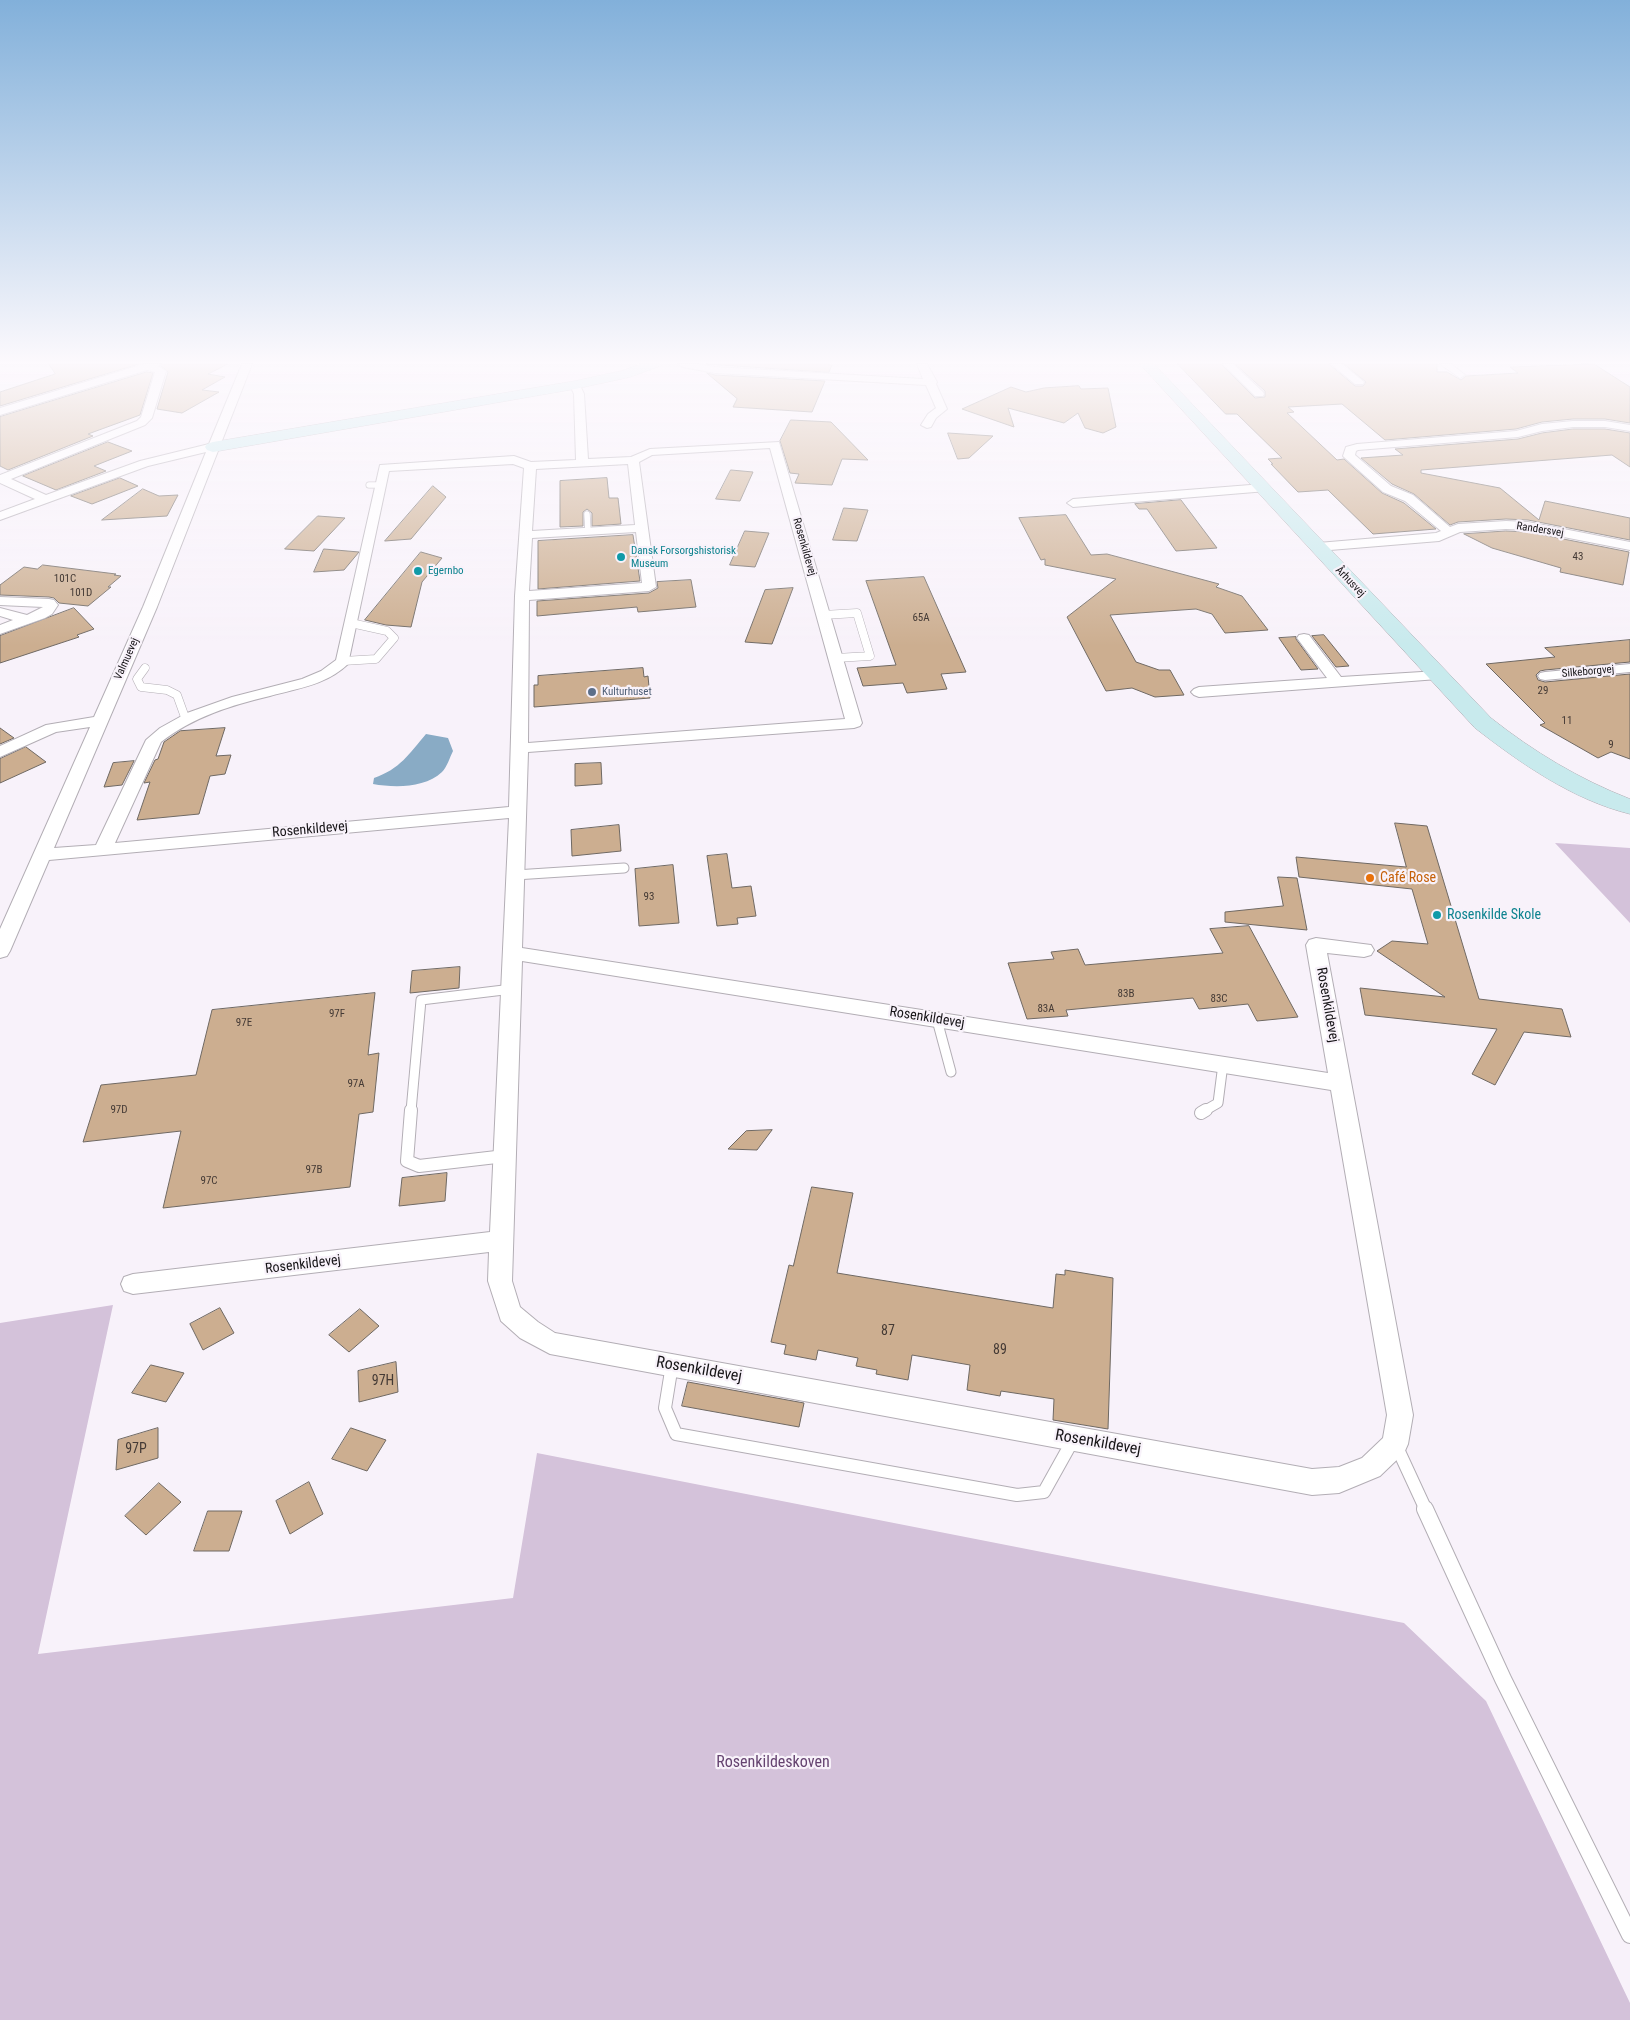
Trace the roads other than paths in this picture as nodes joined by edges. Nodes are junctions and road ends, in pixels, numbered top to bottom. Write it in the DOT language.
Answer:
graph roads {
  1 [pos="54,458"];
  2 [pos="164,458"];
  3 [pos="209,458"];
  4 [pos="582,458"];
  5 [pos="637,458"];
  6 [pos="779,458"];
  7 [pos="1235,458"];
  8 [pos="1352,458"];
  9 [pos="633,460"];
  10 [pos="582,462"];
  11 [pos="530,466"];
  12 [pos="1,479"];
  13 [pos="1263,488"];
  14 [pos="46,499"];
  15 [pos="1073,503"];
  16 [pos="587,514"];
  17 [pos="0,516"];
  18 [pos="641,528"];
  19 [pos="588,531"];
  20 [pos="1449,532"];
  21 [pos="525,535"];
  22 [pos="1630,546"];
  23 [pos="1318,548"];
  24 [pos="522,596"];
  25 [pos="0,601"];
  26 [pos="0,612"];
  27 [pos="823,615"];
  28 [pos="27,620"];
  29 [pos="350,623"];
  30 [pos="0,630"];
  31 [pos="1304,638"];
  32 [pos="836,658"];
  33 [pos="343,661"];
  34 [pos="144,668"];
  35 [pos="1630,668"];
  36 [pos="1438,674"];
  37 [pos="1545,676"];
  38 [pos="1337,682"];
  39 [pos="1199,692"];
  40 [pos="186,720"];
  41 [pos="99,721"];
  42 [pos="520,748"];
  43 [pos="0,752"];
  44 [pos="1630,807"];
  45 [pos="517,812"];
  46 [pos="103,849"];
  47 [pos="42,854"];
  48 [pos="624,868"];
  49 [pos="515,875"];
  50 [pos="1364,950"];
  51 [pos="0,951"];
  52 [pos="513,953"];
  53 [pos="512,988"];
  54 [pos="937,1020"];
  55 [pos="1223,1064"];
  56 [pos="951,1072"];
  57 [pos="1340,1083"];
  58 [pos="1201,1113"];
  59 [pos="505,1156"];
  60 [pos="502,1241"];
  61 [pos="133,1284"];
  62 [pos="672,1365"];
  63 [pos="1073,1439"];
  64 [pos="1395,1444"];
  65 [pos="1630,1935"];
  1 -- 12 [label="street"];
  2 -- 14 [label="street"];
  3 -- 41 [label="street, Valmuevej"];
  4 -- 10 [label="street"];
  5 -- 9 [label="street, Rosenkildevej"];
  6 -- 27 [label="street, Rosenkildevej"];
  7 -- 13 [label="street, Århusvej"];
  8 -- 20 [label="street"];
  9 -- 10 [label="street, Rosenkildevej"];
  9 -- 18 [label="street"];
  10 -- 11 [label="street, Rosenkildevej"];
  11 -- 21 [label="street, Rosenkildevej"];
  11 -- 29 [label="street, Rosenkildevej"];
  12 -- 14 [label="street"];
  13 -- 15 [label="street"];
  13 -- 23 [label="street, Århusvej"];
  14 -- 17 [label="street"];
  16 -- 19 [label="lane"];
  18 -- 19 [label="street"];
  18 -- 24 [label="street"];
  19 -- 21 [label="street"];
  20 -- 22 [label="street, Randersvej"];
  20 -- 23 [label="street, Randersvej"];
  21 -- 24 [label="street, Rosenkildevej"];
  23 -- 36 [label="street, Århusvej"];
  24 -- 42 [label="street, Rosenkildevej"];
  25 -- 28 [label="street"];
  26 -- 28 [label="street"];
  27 -- 32 [label="street, Rosenkildevej"];
  27 -- 32 [label="lane"];
  28 -- 30 [label="street"];
  29 -- 33 [label="street, Rosenkildevej"];
  29 -- 33 [label="lane"];
  31 -- 38 [label="street"];
  32 -- 42 [label="street, Rosenkildevej"];
  33 -- 40 [label="street"];
  34 -- 40 [label="lane"];
  35 -- 37 [label="street, Silkeborgvej"];
  36 -- 38 [label="street"];
  36 -- 44 [label="street, Århusvej"];
  38 -- 39 [label="street"];
  40 -- 46 [label="street"];
  41 -- 43 [label="street"];
  41 -- 47 [label="street, Valmuevej"];
  42 -- 45 [label="street, Rosenkildevej"];
  45 -- 46 [label="street, Rosenkildevej"];
  45 -- 49 [label="street, Rosenkildevej"];
  46 -- 47 [label="street, Rosenkildevej"];
  47 -- 51 [label="street, Valmuevej"];
  48 -- 49 [label="lane"];
  49 -- 52 [label="street, Rosenkildevej"];
  50 -- 57 [label="street, Rosenkildevej"];
  52 -- 53 [label="street, Rosenkildevej"];
  52 -- 54 [label="street, Rosenkildevej"];
  53 -- 59 [label="street, Rosenkildevej"];
  53 -- 59 [label="lane"];
  54 -- 55 [label="street, Rosenkildevej"];
  54 -- 56 [label="lane"];
  55 -- 57 [label="street, Rosenkildevej"];
  55 -- 58 [label="lane"];
  57 -- 64 [label="street, Rosenkildevej"];
  59 -- 60 [label="street, Rosenkildevej"];
  60 -- 61 [label="street, Rosenkildevej"];
  60 -- 62 [label="street, Rosenkildevej"];
  62 -- 63 [label="street, Rosenkildevej"];
  62 -- 63 [label="lane"];
  63 -- 64 [label="street, Rosenkildevej"];
  64 -- 65 [label="lane"];
}
